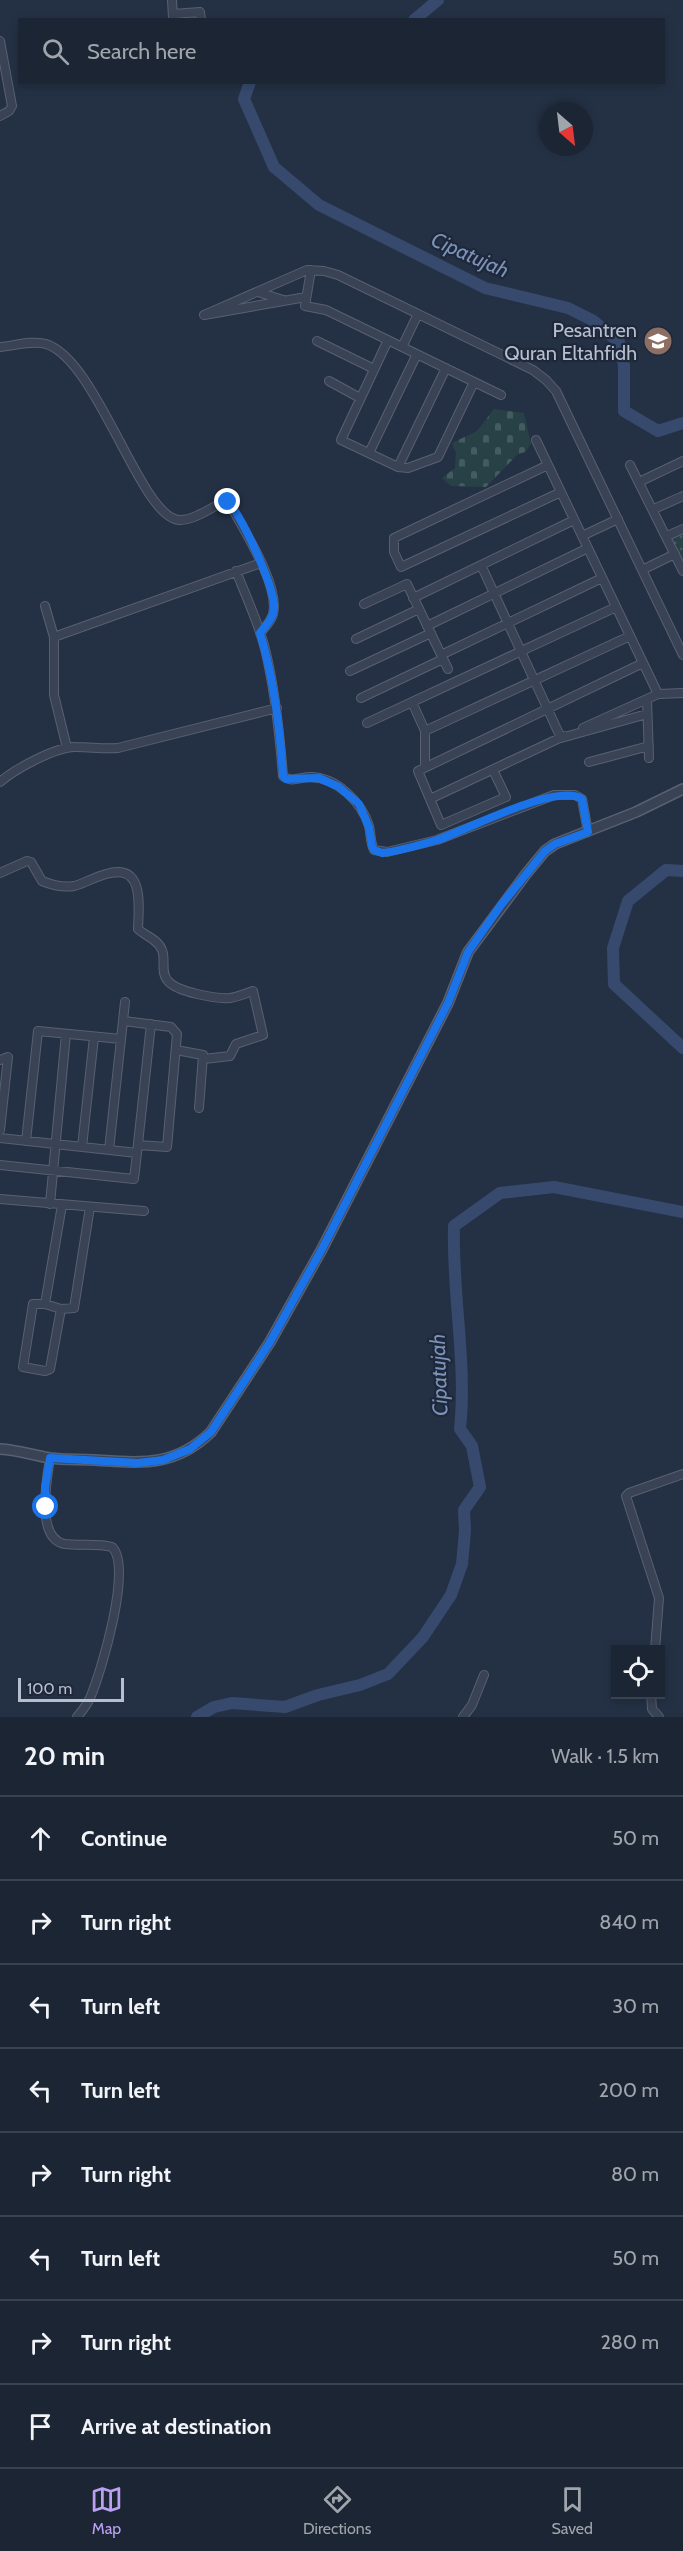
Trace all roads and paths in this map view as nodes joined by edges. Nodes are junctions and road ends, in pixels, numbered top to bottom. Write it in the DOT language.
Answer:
graph roads {
  1 [pos="172,0"];
  2 [pos="173,17"];
  3 [pos="201,18"];
  4 [pos="0,41"];
  5 [pos="0,116"];
  6 [pos="310,270"];
  7 [pos="258,292"];
  8 [pos="306,297"];
  9 [pos="284,301"];
  10 [pos="418,314"];
  11 [pos="388,339"];
  12 [pos="317,341"];
  13 [pos="402,346"];
  14 [pos="0,347"];
  15 [pos="417,354"];
  16 [pos="446,368"];
  17 [pos="374,369"];
  18 [pos="329,381"];
  19 [pos="474,382"];
  20 [pos="501,395"];
  21 [pos="360,398"];
  22 [pos="536,440"];
  23 [pos="369,453"];
  24 [pos="683,461"];
  25 [pos="548,465"];
  26 [pos="630,465"];
  27 [pos="398,467"];
  28 [pos="639,482"];
  29 [pos="561,492"];
  30 [pos="683,496"];
  31 [pos="654,509"];
  32 [pos="618,519"];
  33 [pos="574,520"];
  34 [pos="683,529"];
  35 [pos="582,536"];
  36 [pos="667,536"];
  37 [pos="588,548"];
  38 [pos="675,554"];
  39 [pos="261,563"];
  40 [pos="481,565"];
  41 [pos="682,567"];
  42 [pos="642,570"];
  43 [pos="236,572"];
  44 [pos="602,578"];
  45 [pos="495,593"];
  46 [pos="413,598"];
  47 [pos="364,604"];
  48 [pos="45,606"];
  49 [pos="616,607"];
  50 [pos="419,609"];
  51 [pos="509,623"];
  52 [pos="429,630"];
  53 [pos="260,633"];
  54 [pos="630,636"];
  55 [pos="54,637"];
  56 [pos="356,639"];
  57 [pos="522,651"];
  58 [pos="683,655"];
  59 [pos="442,657"];
  60 [pos="643,663"];
  61 [pos="448,669"];
  62 [pos="350,671"];
  63 [pos="533,681"];
  64 [pos="683,693"];
  65 [pos="658,694"];
  66 [pos="361,698"];
  67 [pos="647,699"];
  68 [pos="412,702"];
  69 [pos="277,708"];
  70 [pos="547,709"];
  71 [pos="647,714"];
  72 [pos="367,723"];
  73 [pos="425,731"];
  74 [pos="561,738"];
  75 [pos="649,746"];
  76 [pos="67,748"];
  77 [pos="649,758"];
  78 [pos="589,762"];
  79 [pos="425,767"];
  80 [pos="493,770"];
  81 [pos="0,782"];
  82 [pos="683,789"];
  83 [pos="430,799"];
  84 [pos="588,832"];
  85 [pos="0,873"];
  86 [pos="125,1002"];
  87 [pos="124,1021"];
  88 [pos="151,1024"];
  89 [pos="66,1034"];
  90 [pos="94,1037"];
  91 [pos="121,1040"];
  92 [pos="176,1050"];
  93 [pos="204,1059"];
  94 [pos="0,1060"];
  95 [pos="200,1108"];
  96 [pos="0,1130"];
  97 [pos="0,1138"];
  98 [pos="26,1141"];
  99 [pos="54,1144"];
  100 [pos="82,1147"];
  101 [pos="137,1149"];
  102 [pos="109,1150"];
  103 [pos="0,1165"];
  104 [pos="52,1170"];
  105 [pos="0,1199"];
  106 [pos="50,1204"];
  107 [pos="62,1205"];
  108 [pos="90,1207"];
  109 [pos="144,1211"];
  110 [pos="45,1304"];
  111 [pos="61,1309"];
  112 [pos="0,1449"];
  113 [pos="50,1458"];
  114 [pos="683,1474"];
  115 [pos="655,1645"];
  116 [pos="484,1675"];
  117 [pos="651,1699"];
  118 [pos="77,1717"];
  119 [pos="463,1717"];
  120 [pos="659,1717"];
  1 -- 2 [label="street"];
  2 -- 3 [label="street"];
  4 -- 5 [label="street"];
  6 -- 7 [label="street"];
  6 -- 8 [label="street"];
  6 -- 10 [label="street"];
  7 -- 9 [label="street"];
  7 -- 9 [label="street"];
  8 -- 9 [label="street"];
  8 -- 11 [label="street"];
  10 -- 13 [label="street"];
  10 -- 32 [label="street"];
  11 -- 13 [label="street"];
  11 -- 17 [label="street"];
  12 -- 17 [label="street"];
  13 -- 15 [label="street"];
  14 -- 39 [label="street"];
  15 -- 16 [label="street"];
  15 -- 23 [label="street"];
  16 -- 19 [label="street"];
  16 -- 27 [label="street"];
  17 -- 21 [label="street"];
  18 -- 21 [label="street"];
  19 -- 20 [label="street"];
  19 -- 27 [label="street"];
  21 -- 23 [label="street"];
  22 -- 25 [label="street"];
  23 -- 27 [label="street"];
  24 -- 28 [label="street"];
  25 -- 29 [label="street"];
  25 -- 29 [label="street"];
  26 -- 28 [label="street"];
  28 -- 31 [label="street"];
  29 -- 33 [label="street"];
  30 -- 31 [label="street"];
  31 -- 36 [label="street"];
  32 -- 35 [label="street"];
  32 -- 42 [label="street"];
  33 -- 35 [label="street"];
  33 -- 40 [label="street"];
  34 -- 36 [label="street"];
  35 -- 37 [label="street"];
  36 -- 38 [label="street"];
  37 -- 44 [label="street"];
  37 -- 45 [label="street"];
  38 -- 41 [label="street"];
  38 -- 42 [label="street"];
  39 -- 43 [label="street"];
  39 -- 53 [label="street"];
  40 -- 45 [label="street"];
  40 -- 46 [label="street"];
  42 -- 58 [label="street"];
  43 -- 53 [label="street"];
  43 -- 55 [label="street"];
  44 -- 49 [label="street"];
  44 -- 51 [label="street"];
  45 -- 51 [label="street"];
  45 -- 52 [label="street"];
  46 -- 47 [label="street"];
  46 -- 50 [label="street"];
  48 -- 55 [label="street"];
  49 -- 54 [label="street"];
  49 -- 57 [label="street"];
  50 -- 52 [label="street"];
  50 -- 56 [label="street"];
  51 -- 57 [label="street"];
  51 -- 59 [label="street"];
  52 -- 59 [label="street"];
  52 -- 62 [label="street"];
  53 -- 69 [label="street"];
  54 -- 60 [label="street"];
  54 -- 63 [label="street"];
  55 -- 76 [label="street"];
  57 -- 63 [label="street"];
  57 -- 68 [label="street"];
  59 -- 61 [label="street"];
  59 -- 66 [label="street"];
  60 -- 65 [label="street"];
  60 -- 70 [label="street"];
  63 -- 70 [label="street"];
  63 -- 73 [label="street"];
  64 -- 65 [label="street"];
  65 -- 67 [label="street"];
  67 -- 71 [label="street"];
  67 -- 74 [label="street"];
  68 -- 72 [label="street"];
  68 -- 73 [label="street"];
  69 -- 76 [label="street"];
  69 -- 84 [label="street"];
  70 -- 74 [label="street"];
  70 -- 79 [label="street"];
  71 -- 74 [label="street"];
  71 -- 75 [label="street"];
  73 -- 79 [label="street"];
  74 -- 80 [label="street"];
  75 -- 77 [label="street"];
  75 -- 78 [label="street"];
  76 -- 81 [label="street"];
  79 -- 83 [label="street"];
  80 -- 83 [label="street"];
  80 -- 83 [label="street"];
  82 -- 84 [label="street"];
  84 -- 113 [label="street"];
  85 -- 93 [label="street"];
  86 -- 87 [label="street"];
  87 -- 88 [label="street"];
  87 -- 91 [label="street"];
  88 -- 92 [label="street"];
  88 -- 101 [label="street"];
  89 -- 90 [label="street"];
  89 -- 98 [label="street"];
  89 -- 99 [label="street"];
  90 -- 91 [label="street"];
  90 -- 100 [label="street"];
  91 -- 102 [label="street"];
  92 -- 93 [label="street"];
  92 -- 101 [label="street"];
  93 -- 95 [label="street"];
  94 -- 96 [label="street"];
  97 -- 98 [label="street"];
  98 -- 99 [label="street"];
  99 -- 100 [label="street"];
  99 -- 104 [label="street"];
  100 -- 102 [label="street"];
  101 -- 102 [label="street"];
  101 -- 104 [label="street"];
  103 -- 104 [label="street"];
  104 -- 106 [label="street"];
  105 -- 106 [label="street"];
  106 -- 107 [label="street"];
  107 -- 108 [label="street"];
  107 -- 110 [label="street"];
  108 -- 109 [label="street"];
  108 -- 111 [label="street"];
  110 -- 111 [label="street"];
  110 -- 111 [label="street"];
  112 -- 113 [label="street"];
  113 -- 118 [label="street"];
  114 -- 115 [label="street"];
  116 -- 119 [label="street"];
  117 -- 120 [label="street"];
}
